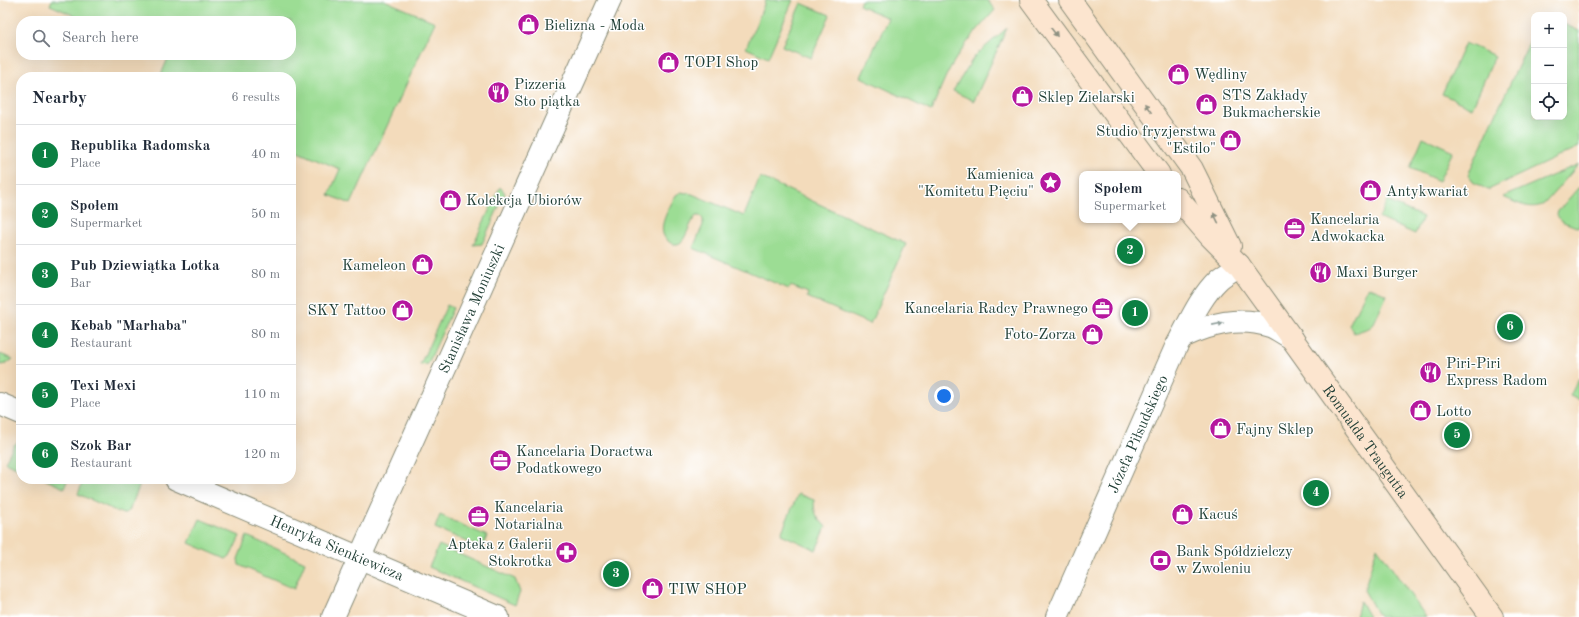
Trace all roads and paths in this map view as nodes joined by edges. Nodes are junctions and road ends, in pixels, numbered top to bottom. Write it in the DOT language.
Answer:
graph roads {
  1 [pos="610,0"];
  2 [pos="1031,0"];
  3 [pos="1070,0"];
  4 [pos="1157,171"];
  5 [pos="1181,202"];
  6 [pos="1240,265"];
  7 [pos="1182,337"];
  8 [pos="1292,338"];
  9 [pos="0,404"];
  10 [pos="16,411"];
  11 [pos="188,484"];
  12 [pos="360,557"];
  13 [pos="333,617"];
  14 [pos="498,617"];
  15 [pos="1057,617"];
  16 [pos="1492,617"];
  1 -- 12 [label="street, Stanisława Moniuszki"];
  2 -- 4 [label="street, one-way"];
  6 -- 3 [label="street, Romualda Traugutta, one-way"];
  5 -- 6 [label="street, Romualda Traugutta"];
  6 -- 7 [label="street, Józefa Piłsudskiego"];
  6 -- 8 [label="street, Romualda Traugutta"];
  7 -- 8 [label="street, one-way"];
  7 -- 15 [label="street, Józefa Piłsudskiego"];
  8 -- 16 [label="street, Romualda Traugutta"];
  9 -- 10 [label="street"];
  11 -- 12 [label="street, Henryka Sienkiewicza"];
  12 -- 13 [label="street, Stanisława Moniuszki"];
  12 -- 14 [label="street, Henryka Sienkiewicza"];
}
